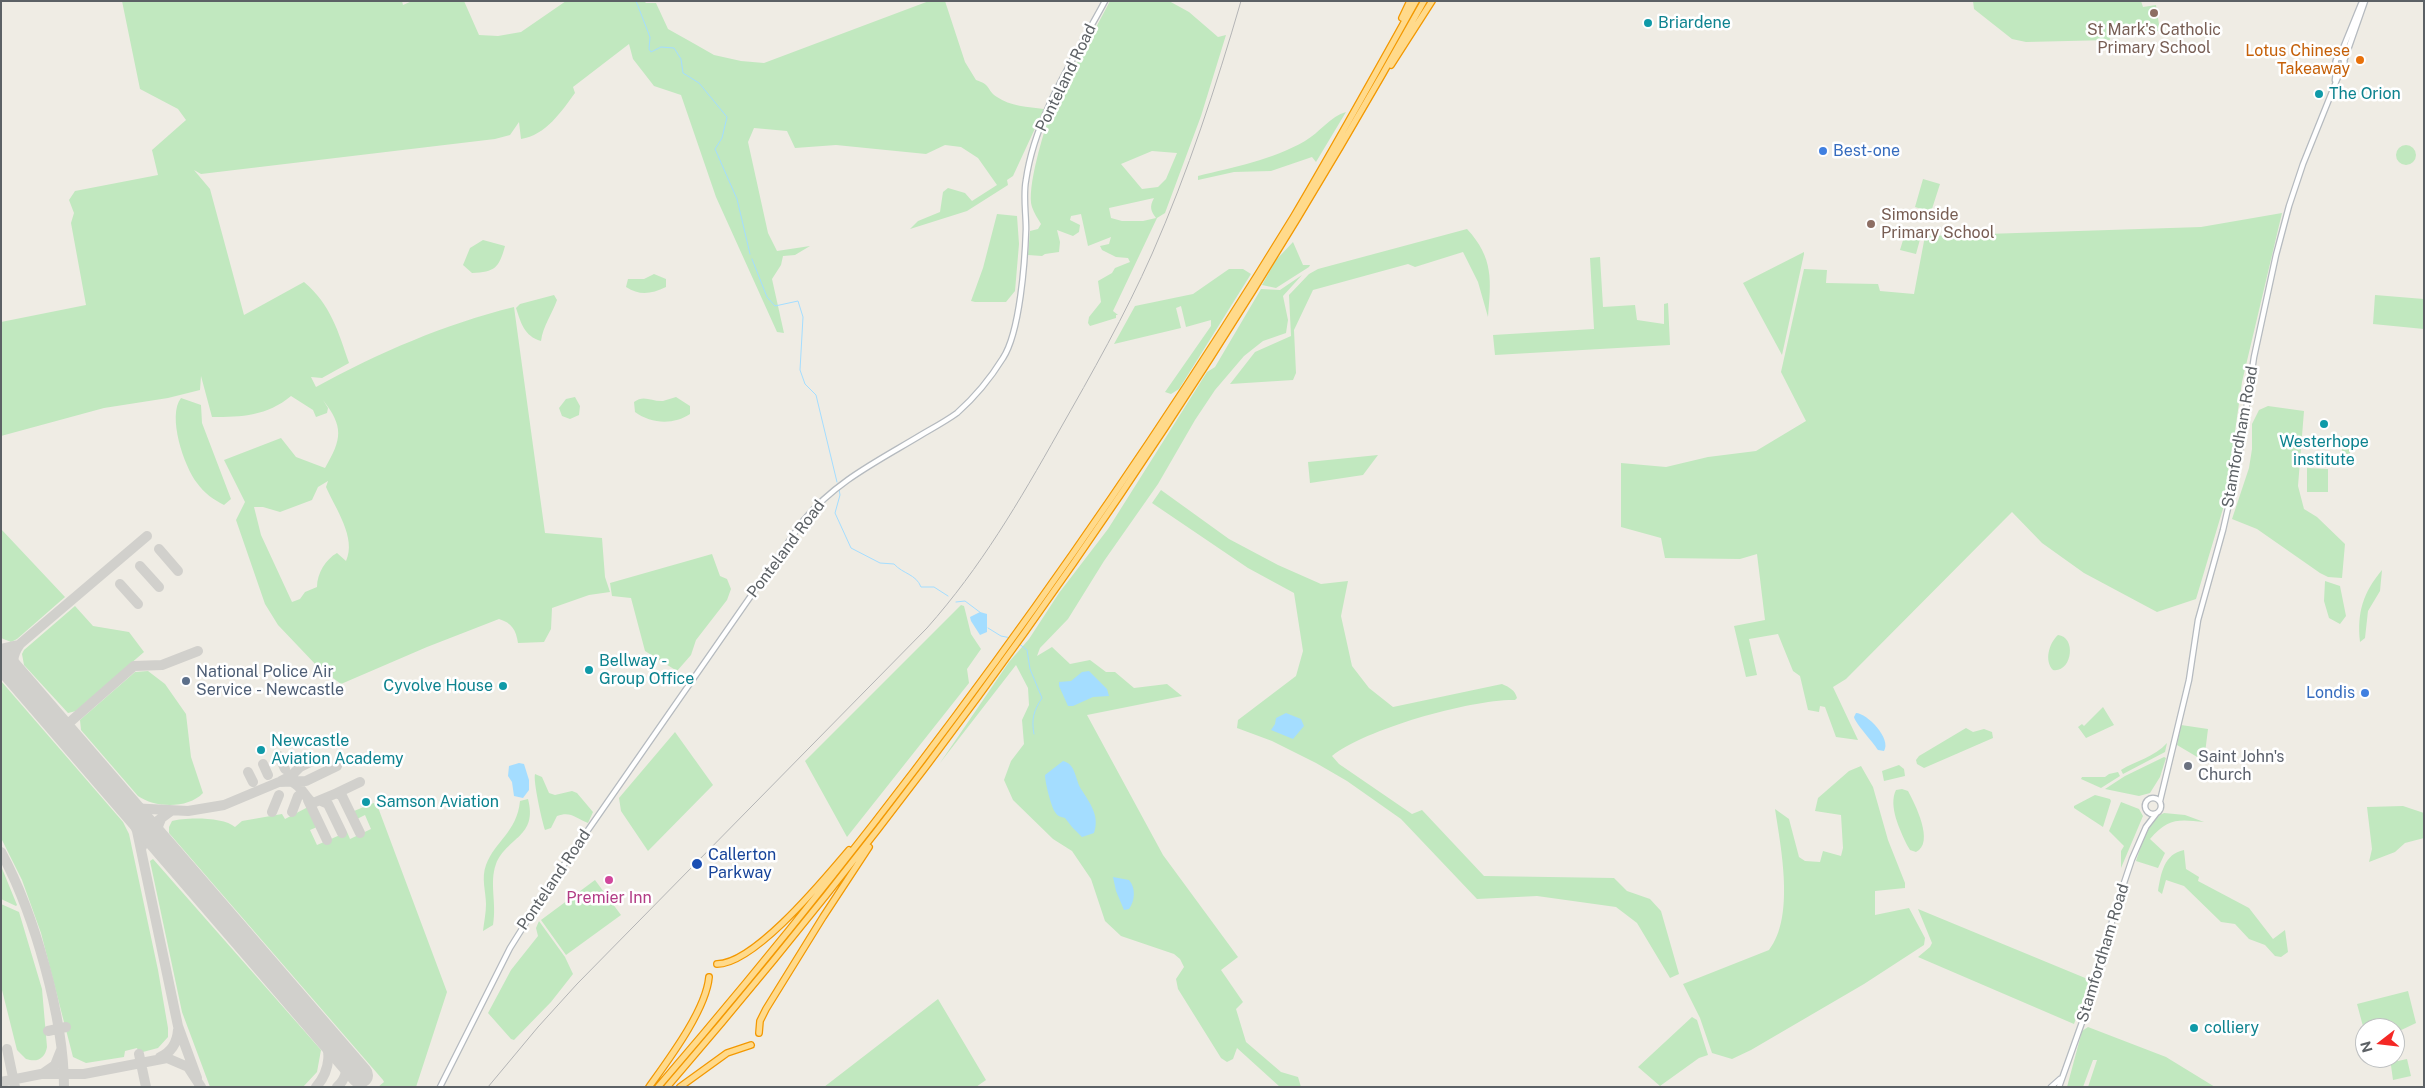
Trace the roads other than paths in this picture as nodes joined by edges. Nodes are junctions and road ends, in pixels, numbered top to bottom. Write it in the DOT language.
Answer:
graph roads {
  1 [pos="1105,1"];
  2 [pos="1410,1"];
  3 [pos="1416,1"];
  4 [pos="1424,1"];
  5 [pos="1432,1"];
  6 [pos="2363,1"];
  7 [pos="2342,59"];
  8 [pos="2339,66"];
  9 [pos="1375,74"];
  10 [pos="1378,82"];
  11 [pos="2161,789"];
  12 [pos="909,790"];
  13 [pos="2152,797"];
  14 [pos="2160,801"];
  15 [pos="889,805"];
  16 [pos="2146,811"];
  17 [pos="2156,814"];
  18 [pos="2146,827"];
  19 [pos="717,964"];
  20 [pos="708,977"];
  21 [pos="759,1033"];
  22 [pos="750,1045"];
  23 [pos="2060,1079"];
  24 [pos="440,1087"];
  25 [pos="649,1087"];
  26 [pos="658,1087"];
  27 [pos="667,1087"];
  28 [pos="680,1087"];
  29 [pos="2051,1087"];
  30 [pos="2059,1087"];
  1 -- 24 [label="main road, Ponteland Road"];
  2 -- 9 [label="highway"];
  3 -- 9 [label="highway"];
  4 -- 10 [label="highway"];
  5 -- 10 [label="highway"];
  6 -- 7 [label="main road"];
  7 -- 8 [label="main road"];
  7 -- 8 [label="main road"];
  8 -- 11 [label="main road, Stamfordham Road"];
  9 -- 15 [label="highway"];
  10 -- 12 [label="highway"];
  11 -- 13 [label="main road"];
  11 -- 14 [label="main road, Stamfordham Road"];
  12 -- 21 [label="highway"];
  12 -- 27 [label="highway"];
  13 -- 14 [label="main road"];
  13 -- 16 [label="main road"];
  14 -- 17 [label="main road"];
  15 -- 19 [label="highway"];
  15 -- 26 [label="highway"];
  16 -- 17 [label="main road"];
  16 -- 18 [label="main road, Stamfordham Road"];
  17 -- 18 [label="main road, Stamfordham Road"];
  18 -- 23 [label="main road, Stamfordham Road"];
  20 -- 25 [label="highway"];
  22 -- 28 [label="highway"];
  23 -- 29 [label="main road, Stamfordham Road"];
  23 -- 30 [label="main road, Stamfordham Road"];
}
